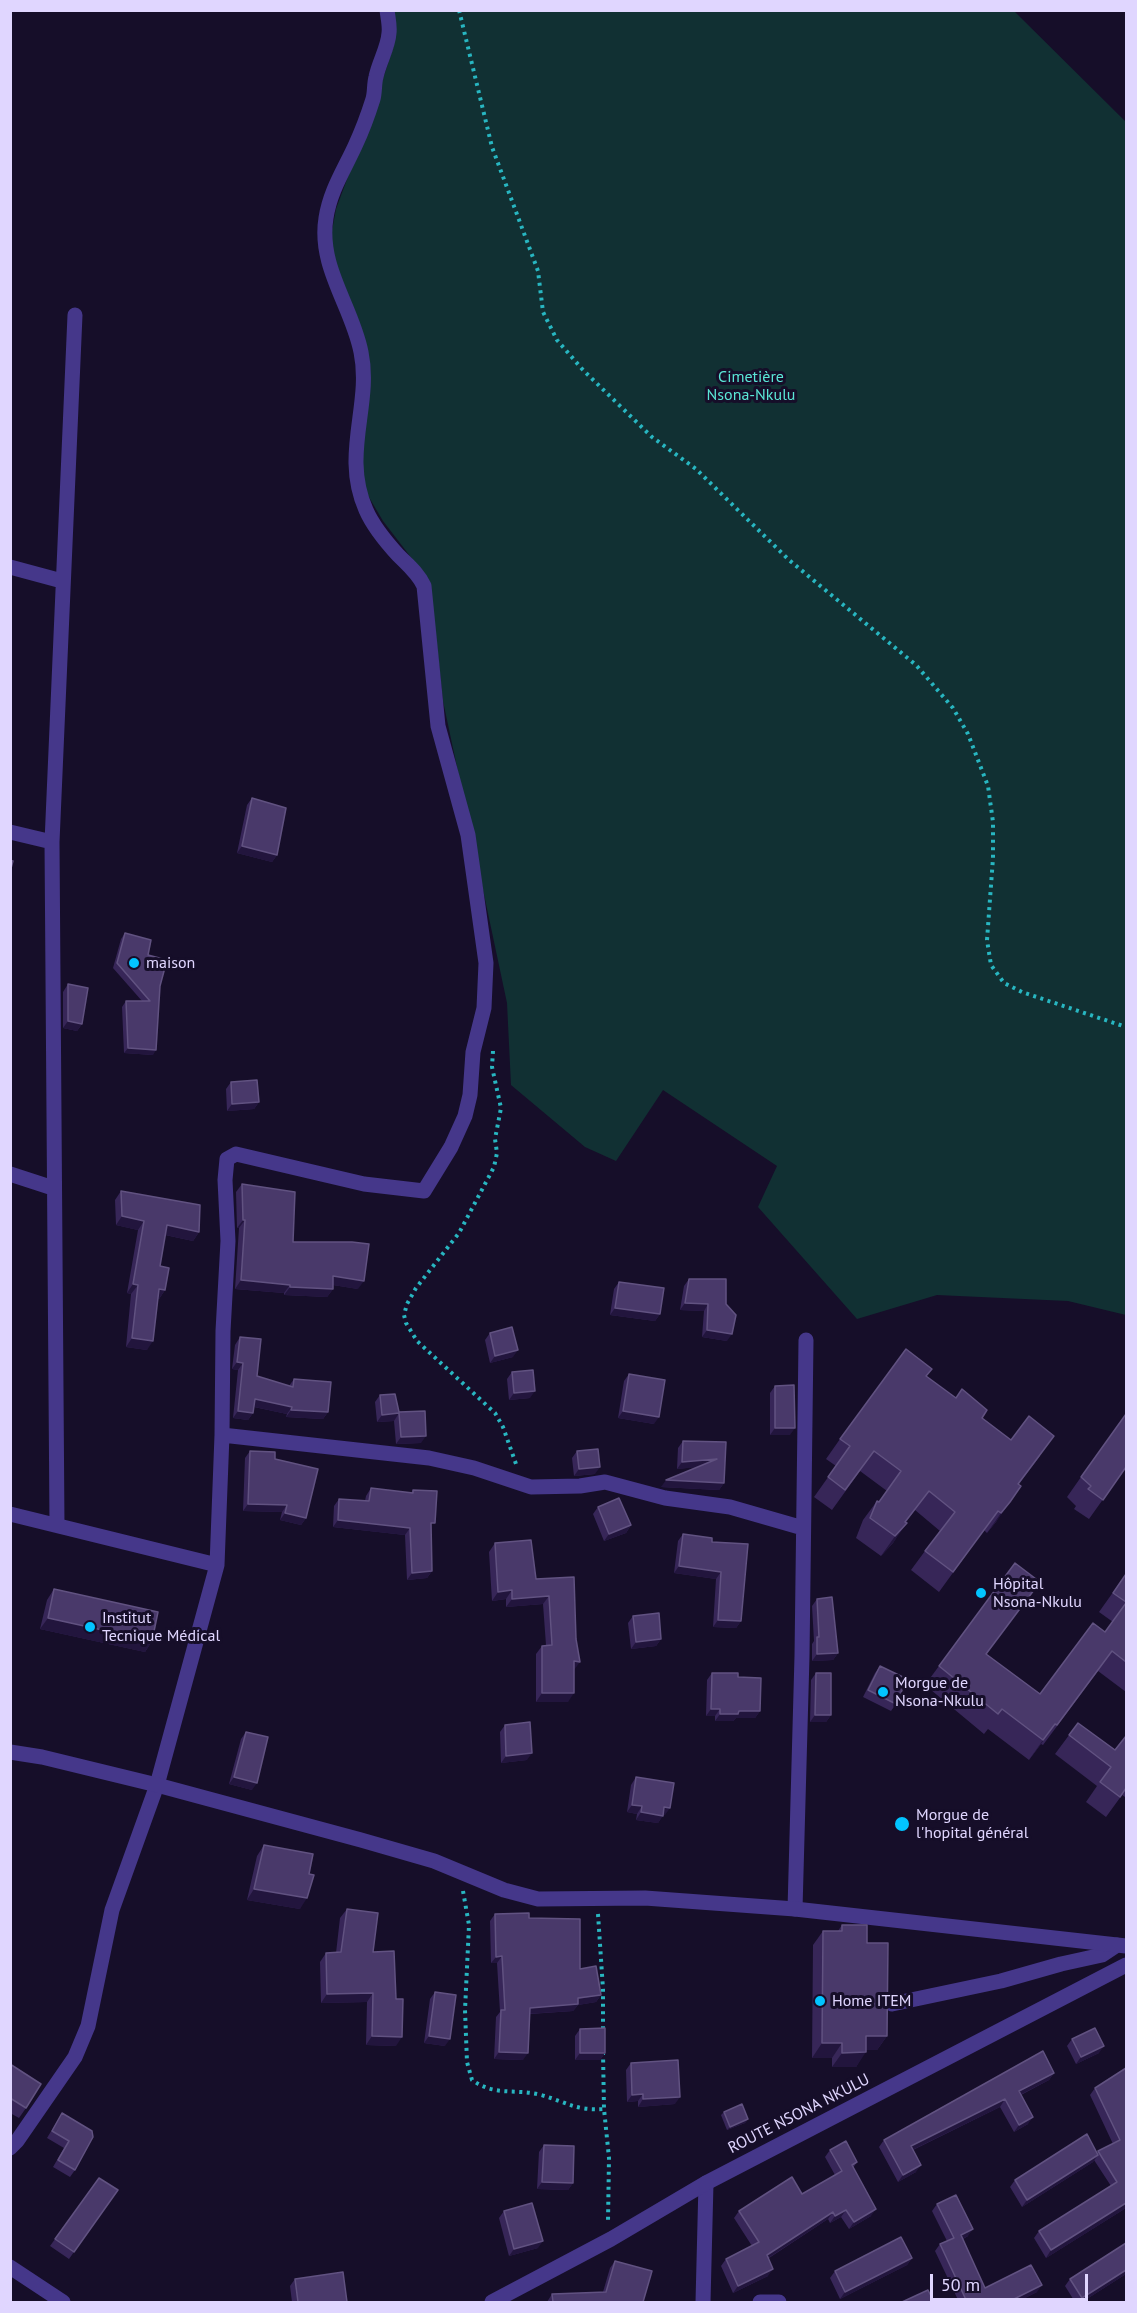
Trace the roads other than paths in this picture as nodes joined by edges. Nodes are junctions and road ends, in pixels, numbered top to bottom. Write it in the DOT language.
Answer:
graph roads {
  1 [pos="387,10"];
  2 [pos="75,315"];
  3 [pos="10,567"];
  4 [pos="62,581"];
  5 [pos="10,832"];
  6 [pos="52,842"];
  7 [pos="10,1174"];
  8 [pos="53,1188"];
  9 [pos="806,1340"];
  10 [pos="222,1435"];
  11 [pos="10,1514"];
  12 [pos="57,1525"];
  13 [pos="803,1528"];
  14 [pos="218,1565"];
  15 [pos="10,1752"];
  16 [pos="157,1785"];
  17 [pos="795,1910"];
  18 [pos="1122,1946"];
  19 [pos="1126,1965"];
  20 [pos="892,2004"];
  21 [pos="10,2148"];
  22 [pos="705,2183"];
  23 [pos="10,2267"];
  24 [pos="63,2302"];
  25 [pos="492,2302"];
  26 [pos="703,2302"];
  27 [pos="760,2302"];
  28 [pos="779,2302"];
  1 -- 10 [label="street"];
  2 -- 4 [label="street"];
  3 -- 4 [label="street"];
  4 -- 6 [label="street"];
  5 -- 6 [label="street"];
  6 -- 8 [label="street"];
  7 -- 8 [label="street"];
  8 -- 12 [label="street"];
  9 -- 13 [label="street"];
  10 -- 13 [label="street"];
  10 -- 14 [label="street"];
  11 -- 12 [label="street"];
  12 -- 14 [label="street"];
  13 -- 17 [label="street"];
  14 -- 16 [label="street"];
  15 -- 16 [label="street"];
  16 -- 17 [label="street"];
  16 -- 21 [label="street"];
  17 -- 18 [label="street"];
  18 -- 20 [label="street"];
  19 -- 22 [label="street, ROUTE NSONA NKULU"];
  22 -- 25 [label="street, ROUTE NSONA NKULU"];
  22 -- 26 [label="street"];
  23 -- 24 [label="street"];
  27 -- 28 [label="street"];
}
